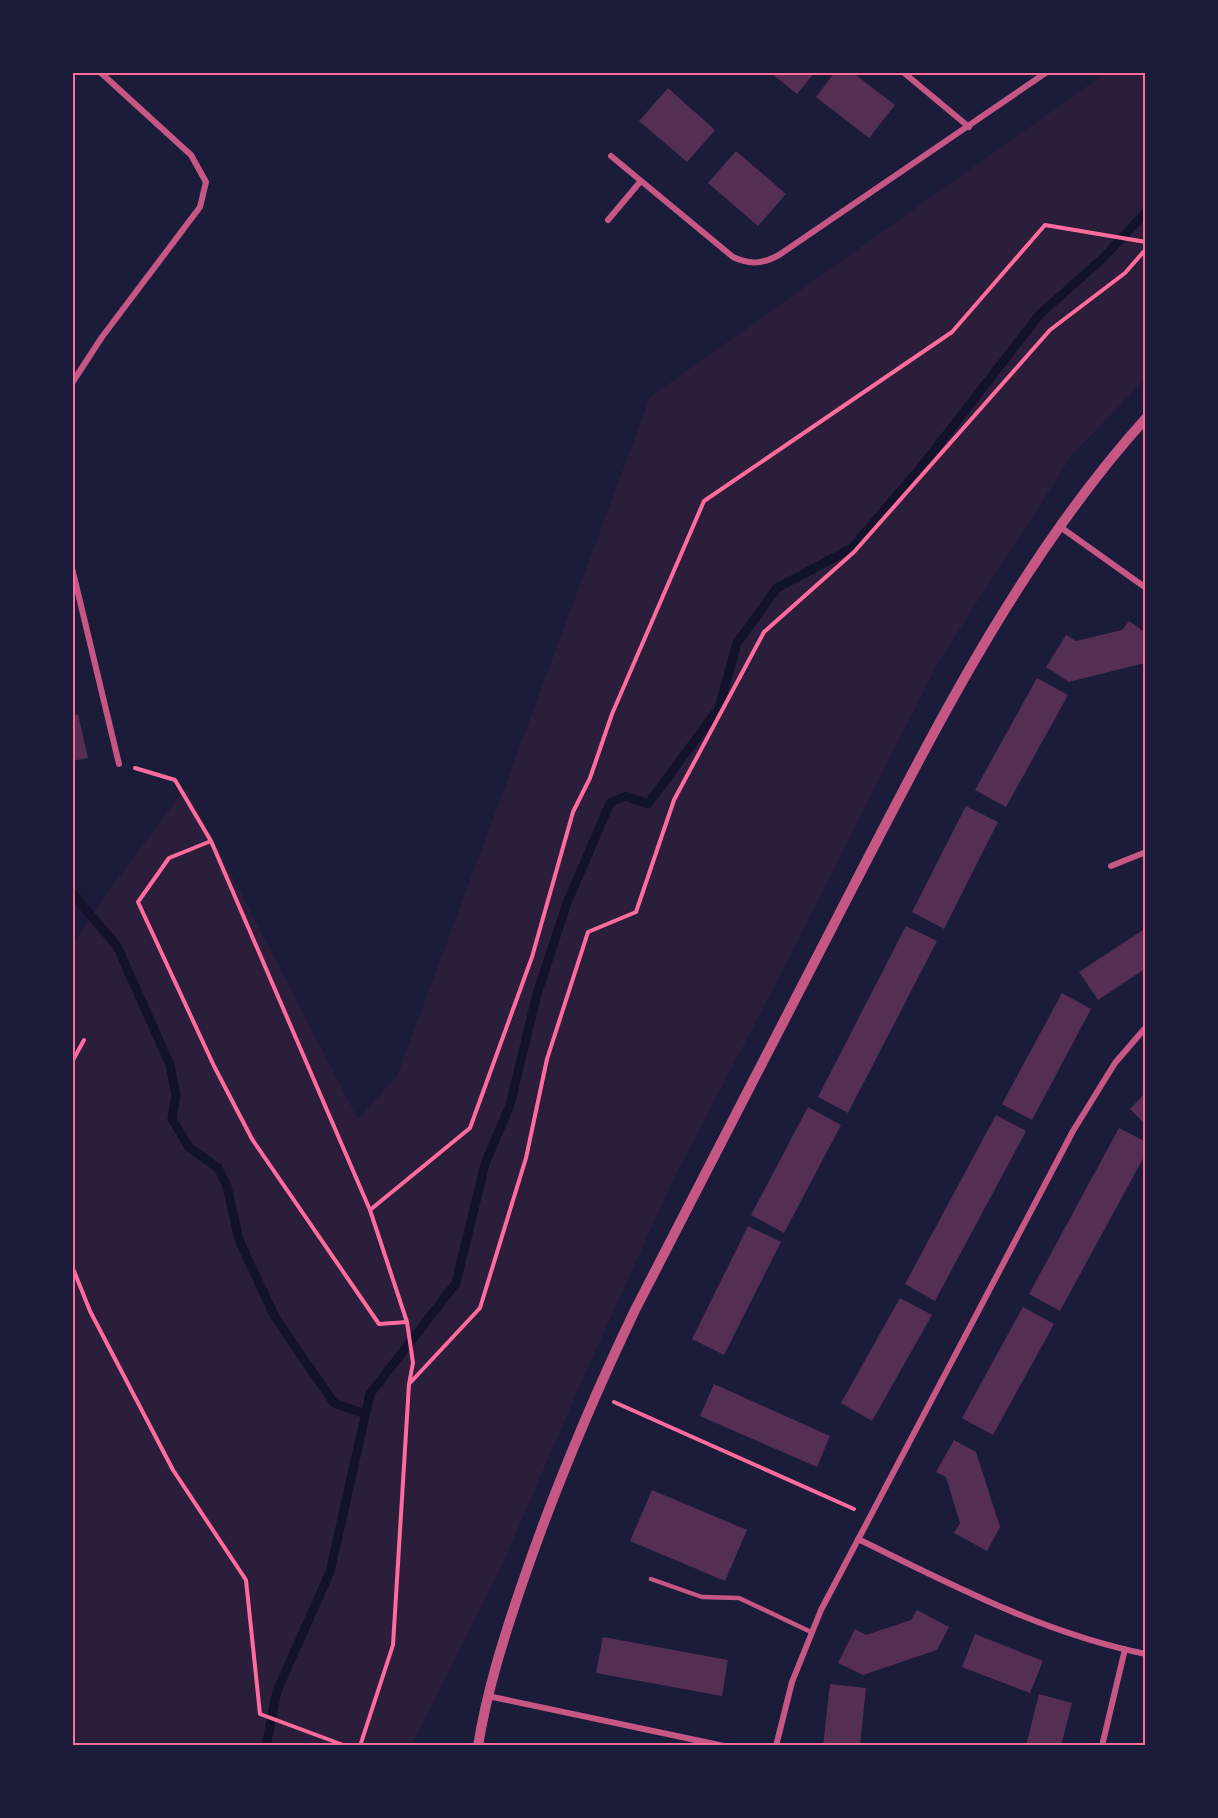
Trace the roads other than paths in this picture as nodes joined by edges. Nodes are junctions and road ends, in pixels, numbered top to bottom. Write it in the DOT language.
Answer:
graph roads {
  1 [pos="100,72"];
  2 [pos="903,72"];
  3 [pos="1047,72"];
  4 [pos="969,127"];
  5 [pos="611,156"];
  6 [pos="640,182"];
  7 [pos="608,220"];
  8 [pos="72,383"];
  9 [pos="1146,418"];
  10 [pos="1059,526"];
  11 [pos="72,568"];
  12 [pos="1146,588"];
  13 [pos="119,764"];
  14 [pos="1146,852"];
  15 [pos="1111,866"];
  16 [pos="1146,1027"];
  17 [pos="858,1539"];
  18 [pos="651,1580"];
  19 [pos="811,1632"];
  20 [pos="1125,1649"];
  21 [pos="1146,1654"];
  22 [pos="488,1696"];
  23 [pos="478,1746"];
  24 [pos="724,1746"];
  25 [pos="776,1746"];
  26 [pos="1102,1746"];
  1 -- 8 [label="street"];
  2 -- 4 [label="street"];
  3 -- 4 [label="street"];
  4 -- 6 [label="street"];
  5 -- 6 [label="street"];
  6 -- 7 [label="street"];
  9 -- 10 [label="street"];
  10 -- 12 [label="street"];
  10 -- 22 [label="street"];
  11 -- 13 [label="street"];
  14 -- 15 [label="street"];
  16 -- 17 [label="street"];
  17 -- 19 [label="street"];
  17 -- 20 [label="street"];
  18 -- 19 [label="lane"];
  19 -- 25 [label="street"];
  20 -- 21 [label="street"];
  20 -- 26 [label="street"];
  22 -- 23 [label="street"];
  22 -- 24 [label="street"];
}
